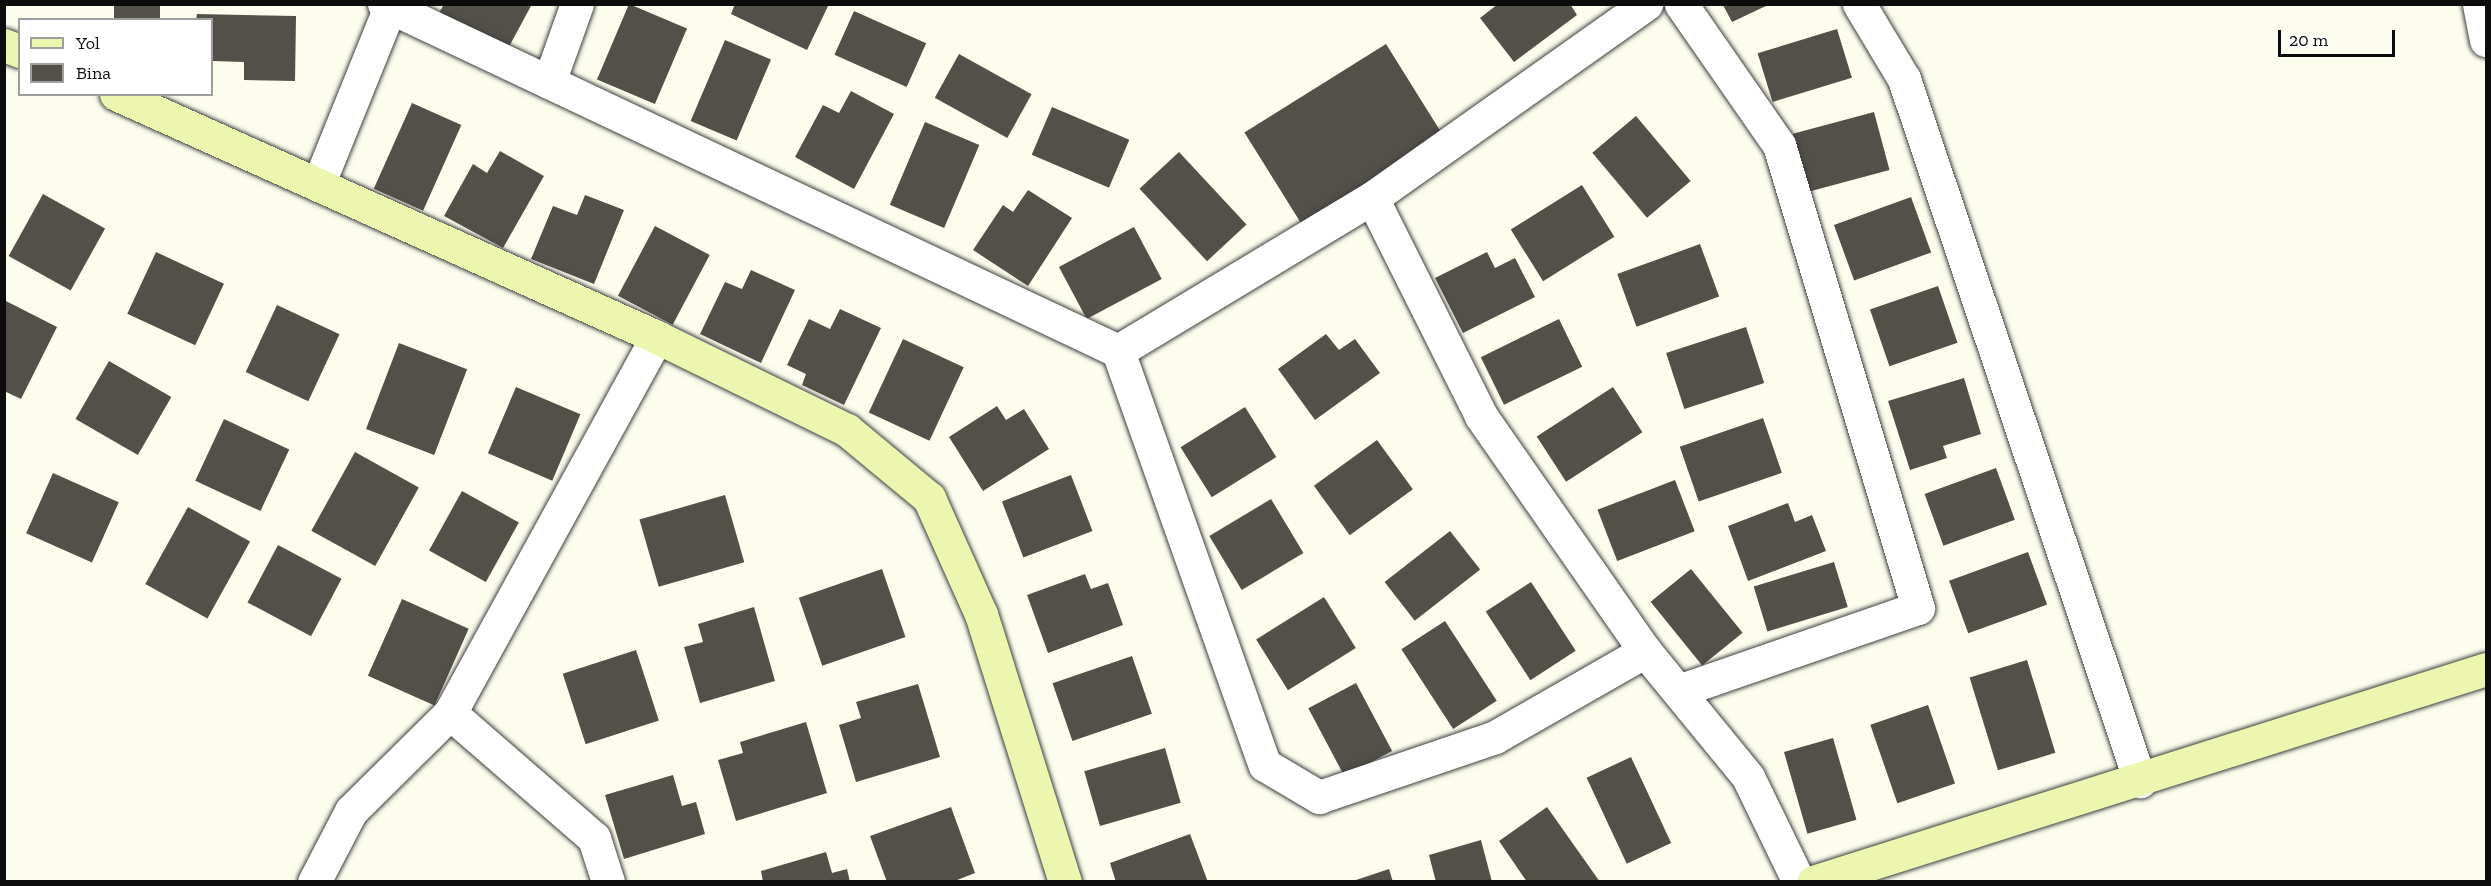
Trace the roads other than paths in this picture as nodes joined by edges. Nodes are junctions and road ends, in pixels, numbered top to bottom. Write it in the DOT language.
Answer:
graph roads {
  1 [pos="577,4"];
  2 [pos="1646,4"];
  3 [pos="1681,4"];
  4 [pos="1859,4"];
  5 [pos="2480,4"];
  6 [pos="387,6"];
  7 [pos="2487,40"];
  8 [pos="549,82"];
  9 [pos="120,96"];
  10 [pos="318,185"];
  11 [pos="1372,198"];
  12 [pos="657,337"];
  13 [pos="1118,351"];
  14 [pos="1645,651"];
  15 [pos="2487,669"];
  16 [pos="1678,692"];
  17 [pos="450,713"];
  18 [pos="2140,781"];
  19 [pos="314,882"];
  20 [pos="608,882"];
  21 [pos="1065,882"];
  22 [pos="1798,882"];
  23 [pos="1813,882"];
  1 -- 8 [label="street"];
  2 -- 11 [label="street"];
  3 -- 16 [label="street"];
  4 -- 18 [label="street"];
  5 -- 7 [label="street"];
  6 -- 8 [label="street"];
  6 -- 10 [label="street"];
  8 -- 13 [label="street"];
  9 -- 10 [label="street"];
  10 -- 12 [label="street"];
  11 -- 13 [label="street"];
  11 -- 14 [label="street"];
  12 -- 17 [label="street"];
  12 -- 21 [label="street"];
  13 -- 14 [label="street"];
  14 -- 16 [label="street"];
  15 -- 18 [label="street"];
  16 -- 22 [label="street"];
  17 -- 19 [label="street"];
  17 -- 20 [label="street"];
  18 -- 23 [label="street"];
}
